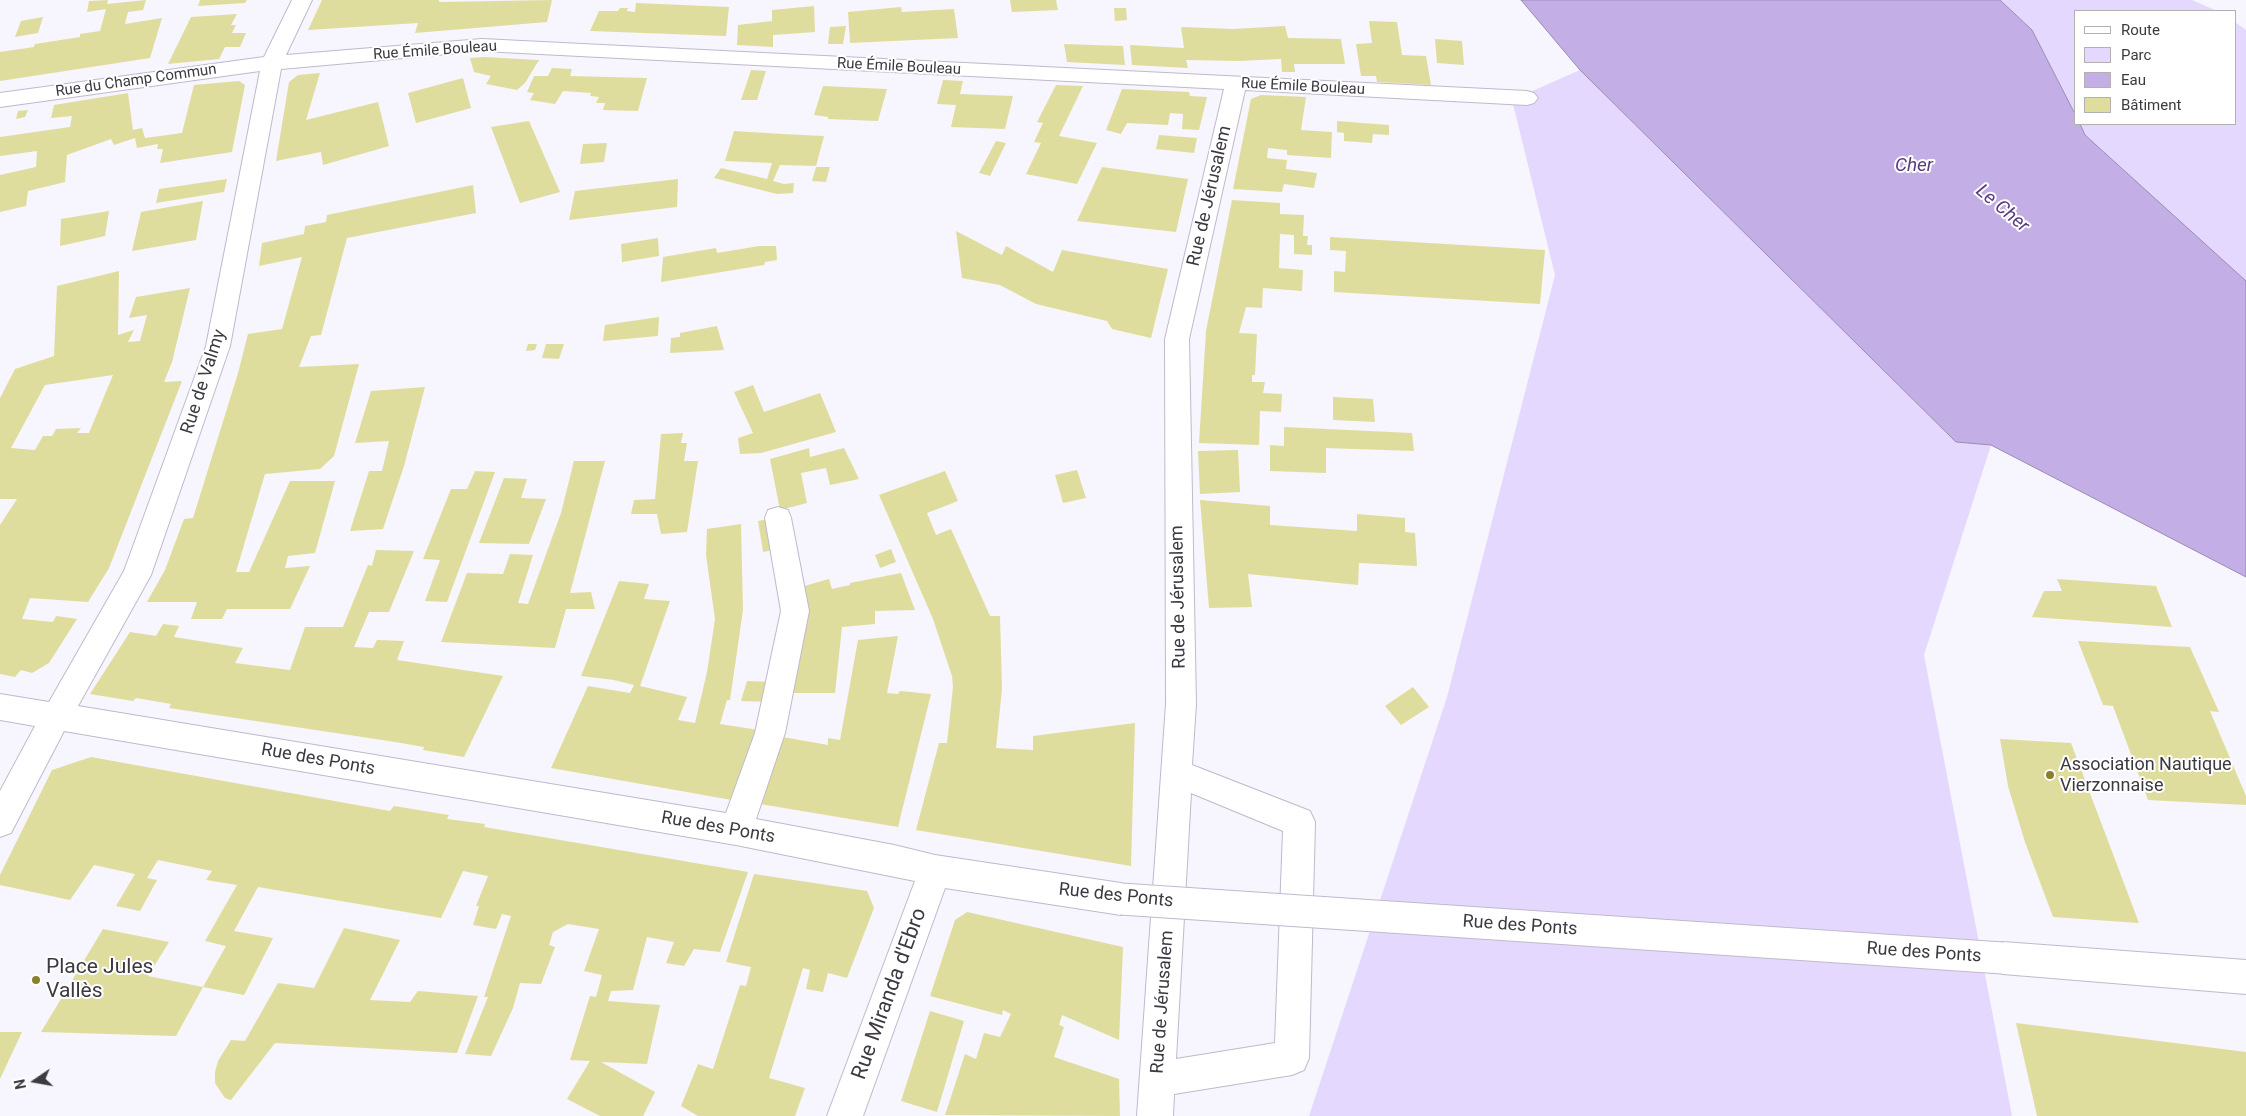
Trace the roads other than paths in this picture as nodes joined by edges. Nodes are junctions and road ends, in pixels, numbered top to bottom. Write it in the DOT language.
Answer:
graph roads {
  1 [pos="302,0"];
  2 [pos="272,63"];
  3 [pos="1236,84"];
  4 [pos="1527,98"];
  5 [pos="0,100"];
  6 [pos="778,518"];
  7 [pos="0,707"];
  8 [pos="57,715"];
  9 [pos="1177,773"];
  10 [pos="0,822"];
  11 [pos="736,830"];
  12 [pos="935,871"];
  13 [pos="2246,977"];
  14 [pos="1158,1079"];
  15 [pos="845,1116"];
  16 [pos="1156,1116"];
  1 -- 2 [label="street, Rue de Valmy"];
  2 -- 3 [label="street, Rue Émile Bouleau"];
  2 -- 5 [label="street, Rue du Champ Commun"];
  2 -- 8 [label="street, Rue de Valmy"];
  3 -- 4 [label="street, Rue Émile Bouleau"];
  3 -- 9 [label="street, Rue de Jérusalem"];
  6 -- 11 [label="street"];
  7 -- 8 [label="street, Rue des Ponts"];
  8 -- 10 [label="street, Rue de Valmy"];
  8 -- 11 [label="street, Rue des Ponts"];
  9 -- 14 [label="street, Rue de Jérusalem"];
  9 -- 14 [label="street"];
  11 -- 12 [label="street, Rue des Ponts"];
  12 -- 13 [label="street, Rue des Ponts, bridge"];
  12 -- 15 [label="street, Rue Miranda d'Ebro"];
  14 -- 16 [label="street, Rue de Jérusalem"];
}
